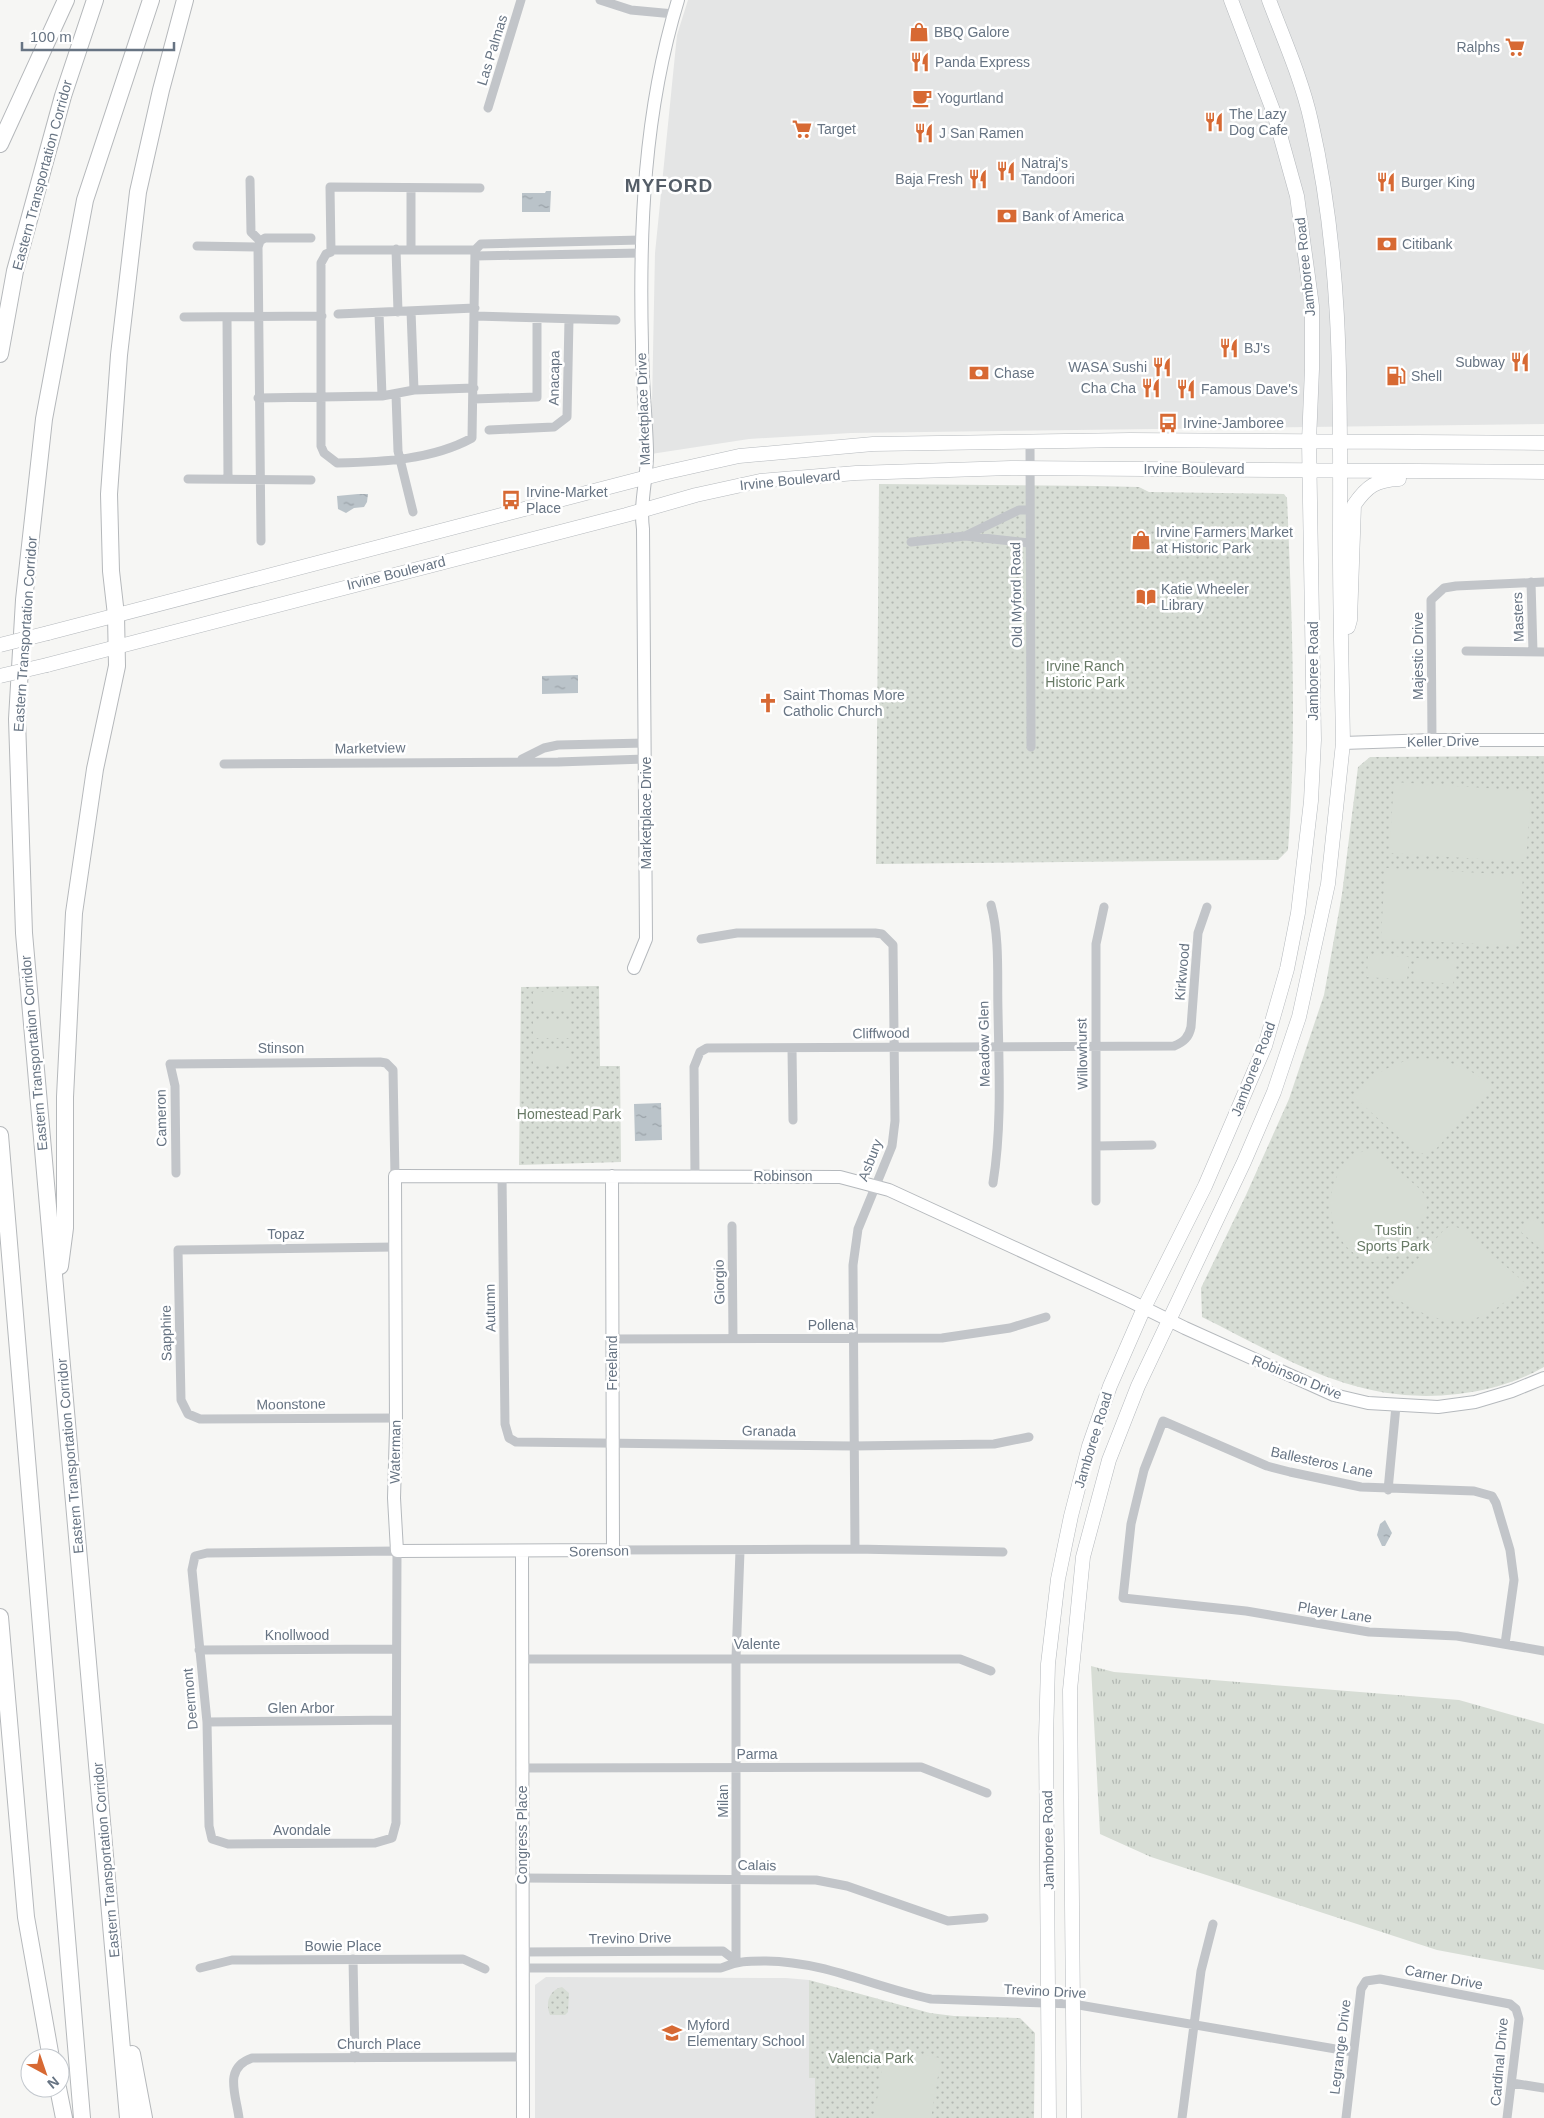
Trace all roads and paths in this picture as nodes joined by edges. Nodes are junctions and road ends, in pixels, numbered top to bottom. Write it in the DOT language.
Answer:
graph roads {
  1 [pos="66,0"];
  2 [pos="95,0"];
  3 [pos="151,0"];
  4 [pos="184,0"];
  5 [pos="521,0"];
  6 [pos="600,0"];
  7 [pos="678,0"];
  8 [pos="1231,0"];
  9 [pos="1270,0"];
  10 [pos="674,14"];
  11 [pos="488,108"];
  12 [pos="0,144"];
  13 [pos="250,180"];
  14 [pos="411,188"];
  15 [pos="480,188"];
  16 [pos="311,238"];
  17 [pos="641,240"];
  18 [pos="259,244"];
  19 [pos="197,246"];
  20 [pos="411,248"];
  21 [pos="396,249"];
  22 [pos="331,250"];
  23 [pos="477,250"];
  24 [pos="641,253"];
  25 [pos="398,312"];
  26 [pos="411,312"];
  27 [pos="475,312"];
  28 [pos="379,313"];
  29 [pos="338,314"];
  30 [pos="322,316"];
  31 [pos="184,317"];
  32 [pos="227,317"];
  33 [pos="259,317"];
  34 [pos="537,318"];
  35 [pos="569,319"];
  36 [pos="616,320"];
  37 [pos="0,354"];
  38 [pos="474,388"];
  39 [pos="414,390"];
  40 [pos="396,395"];
  41 [pos="382,396"];
  42 [pos="258,398"];
  43 [pos="321,398"];
  44 [pos="474,399"];
  45 [pos="489,430"];
  46 [pos="1309,441"];
  47 [pos="1340,441"];
  48 [pos="1030,442"];
  49 [pos="1544,443"];
  50 [pos="400,459"];
  51 [pos="1029,468"];
  52 [pos="1310,469"];
  53 [pos="1341,470"];
  54 [pos="1504,472"];
  55 [pos="1544,472"];
  56 [pos="188,479"];
  57 [pos="228,479"];
  58 [pos="260,479"];
  59 [pos="645,479"];
  60 [pos="311,480"];
  61 [pos="1029,510"];
  62 [pos="413,512"];
  63 [pos="640,512"];
  64 [pos="965,536"];
  65 [pos="261,541"];
  66 [pos="911,542"];
  67 [pos="1029,543"];
  68 [pos="1530,582"];
  69 [pos="1544,582"];
  70 [pos="116,615"];
  71 [pos="0,645"];
  72 [pos="1341,647"];
  73 [pos="118,648"];
  74 [pos="1466,651"];
  75 [pos="1533,652"];
  76 [pos="1544,652"];
  77 [pos="0,676"];
  78 [pos="1432,740"];
  79 [pos="1544,740"];
  80 [pos="645,743"];
  81 [pos="1343,743"];
  82 [pos="1031,747"];
  83 [pos="645,759"];
  84 [pos="517,761"];
  85 [pos="224,764"];
  86 [pos="991,904"];
  87 [pos="1104,907"];
  88 [pos="1207,907"];
  89 [pos="701,939"];
  90 [pos="634,968"];
  91 [pos="1186,1039"];
  92 [pos="895,1046"];
  93 [pos="1096,1046"];
  94 [pos="792,1048"];
  95 [pos="998,1048"];
  96 [pos="170,1064"];
  97 [pos="390,1066"];
  98 [pos="793,1120"];
  99 [pos="0,1134"];
  100 [pos="1152,1145"];
  101 [pos="1097,1146"];
  102 [pos="176,1173"];
  103 [pos="695,1175"];
  104 [pos="395,1176"];
  105 [pos="502,1176"];
  106 [pos="612,1176"];
  107 [pos="993,1183"];
  108 [pos="875,1186"];
  109 [pos="1096,1201"];
  110 [pos="732,1226"];
  111 [pos="395,1247"];
  112 [pos="178,1250"];
  113 [pos="56,1296"];
  114 [pos="1144,1308"];
  115 [pos="1046,1317"];
  116 [pos="1168,1320"];
  117 [pos="733,1338"];
  118 [pos="853,1338"];
  119 [pos="612,1339"];
  120 [pos="1544,1378"];
  121 [pos="1396,1406"];
  122 [pos="188,1414"];
  123 [pos="396,1418"];
  124 [pos="1029,1437"];
  125 [pos="509,1438"];
  126 [pos="613,1443"];
  127 [pos="853,1446"];
  128 [pos="1388,1490"];
  129 [pos="855,1549"];
  130 [pos="397,1550"];
  131 [pos="613,1550"];
  132 [pos="740,1551"];
  133 [pos="522,1552"];
  134 [pos="1003,1552"];
  135 [pos="195,1556"];
  136 [pos="1123,1598"];
  137 [pos="0,1618"];
  138 [pos="1505,1644"];
  139 [pos="396,1649"];
  140 [pos="200,1650"];
  141 [pos="1544,1651"];
  142 [pos="736,1658"];
  143 [pos="522,1659"];
  144 [pos="991,1670"];
  145 [pos="396,1720"];
  146 [pos="207,1722"];
  147 [pos="522,1768"];
  148 [pos="736,1768"];
  149 [pos="987,1793"];
  150 [pos="392,1838"];
  151 [pos="212,1839"];
  152 [pos="523,1878"];
  153 [pos="736,1878"];
  154 [pos="984,1918"];
  155 [pos="1213,1924"];
  156 [pos="522,1952"];
  157 [pos="353,1959"];
  158 [pos="736,1961"];
  159 [pos="115,1963"];
  160 [pos="200,1968"];
  161 [pos="522,1968"];
  162 [pos="485,1969"];
  163 [pos="1366,1981"];
  164 [pos="1048,2003"];
  165 [pos="1073,2004"];
  166 [pos="1516,2009"];
  167 [pos="1194,2025"];
  168 [pos="50,2048"];
  169 [pos="1353,2052"];
  170 [pos="355,2058"];
  171 [pos="523,2058"];
  172 [pos="1512,2083"];
  173 [pos="1544,2088"];
  174 [pos="60,2098"];
  175 [pos="64,2118"];
  176 [pos="82,2118"];
  177 [pos="128,2118"];
  178 [pos="144,2118"];
  179 [pos="239,2118"];
  180 [pos="523,2118"];
  181 [pos="1049,2118"];
  182 [pos="1074,2118"];
  183 [pos="1182,2118"];
  184 [pos="1346,2118"];
  185 [pos="1507,2118"];
  1 -- 12 [label="highway"];
  2 -- 37 [label="highway, Eastern Transportation Corridor"];
  3 -- 113 [label="highway, Eastern Transportation Corridor"];
  4 -- 70 [label="highway"];
  5 -- 11 [label="street, Las Palmas"];
  6 -- 10 [label="street"];
  7 -- 10 [label="street, Marketplace Drive"];
  8 -- 46 [label="main road, Jamboree Road"];
  9 -- 47 [label="main road, Jamboree Road"];
  10 -- 17 [label="street, Marketplace Drive"];
  13 -- 18 [label="street"];
  14 -- 15 [label="street"];
  14 -- 20 [label="street"];
  14 -- 22 [label="street"];
  16 -- 18 [label="street"];
  17 -- 23 [label="street"];
  17 -- 24 [label="street, Marketplace Drive"];
  18 -- 19 [label="street"];
  18 -- 33 [label="street"];
  20 -- 21 [label="street"];
  20 -- 23 [label="street"];
  21 -- 22 [label="street"];
  21 -- 25 [label="street"];
  22 -- 30 [label="street"];
  23 -- 24 [label="street"];
  23 -- 27 [label="street"];
  24 -- 59 [label="street, Marketplace Drive"];
  25 -- 26 [label="street"];
  25 -- 28 [label="street"];
  26 -- 27 [label="street"];
  26 -- 39 [label="street"];
  27 -- 34 [label="street"];
  27 -- 38 [label="street"];
  28 -- 29 [label="street"];
  28 -- 41 [label="street"];
  30 -- 33 [label="street"];
  30 -- 43 [label="street"];
  31 -- 32 [label="street"];
  32 -- 33 [label="street"];
  32 -- 57 [label="street"];
  33 -- 42 [label="street"];
  34 -- 35 [label="street"];
  34 -- 44 [label="street, Anacapa"];
  35 -- 36 [label="street"];
  35 -- 45 [label="street, Anacapa"];
  38 -- 39 [label="street"];
  38 -- 44 [label="street"];
  39 -- 40 [label="street"];
  40 -- 41 [label="street"];
  40 -- 50 [label="street"];
  41 -- 43 [label="street"];
  42 -- 43 [label="street"];
  42 -- 58 [label="street"];
  43 -- 50 [label="street"];
  44 -- 50 [label="street"];
  46 -- 47 [label="main road, Irvine Boulevard"];
  46 -- 48 [label="main road, Irvine Boulevard"];
  46 -- 52 [label="main road, Jamboree Road"];
  47 -- 49 [label="main road, Irvine Boulevard"];
  47 -- 53 [label="main road, Jamboree Road"];
  48 -- 51 [label="street, Old Myford Road"];
  48 -- 59 [label="main road, Irvine Boulevard"];
  50 -- 62 [label="street"];
  51 -- 52 [label="main road, Irvine Boulevard"];
  51 -- 61 [label="street, Old Myford Road"];
  51 -- 63 [label="main road, Irvine Boulevard"];
  52 -- 53 [label="main road, Irvine Boulevard"];
  52 -- 114 [label="main road, Jamboree Road"];
  53 -- 54 [label="main road, Irvine Boulevard"];
  53 -- 72 [label="main road, Jamboree Road"];
  54 -- 55 [label="main road, Irvine Boulevard"];
  54 -- 72 [label="main road"];
  56 -- 57 [label="street"];
  57 -- 58 [label="street"];
  58 -- 60 [label="street"];
  58 -- 65 [label="street"];
  59 -- 63 [label="street, Marketplace Drive"];
  59 -- 70 [label="main road, Irvine Boulevard"];
  61 -- 64 [label="street"];
  61 -- 67 [label="street, Old Myford Road"];
  63 -- 73 [label="main road, Irvine Boulevard"];
  63 -- 80 [label="street, Marketplace Drive"];
  64 -- 66 [label="street"];
  64 -- 67 [label="street"];
  67 -- 82 [label="street, Old Myford Road"];
  68 -- 69 [label="street, Majestic Drive"];
  68 -- 75 [label="street, Masters"];
  68 -- 78 [label="street, Majestic Drive"];
  70 -- 71 [label="main road, Irvine Boulevard, bridge"];
  70 -- 73 [label="highway"];
  72 -- 81 [label="main road, Jamboree Road"];
  73 -- 77 [label="main road, Irvine Boulevard, bridge"];
  73 -- 113 [label="highway"];
  74 -- 75 [label="street, Masters"];
  75 -- 76 [label="street, Masters"];
  78 -- 79 [label="street, Keller Drive"];
  78 -- 81 [label="street, Keller Drive"];
  80 -- 83 [label="street, Marketplace Drive"];
  80 -- 84 [label="street, Marketview"];
  81 -- 116 [label="main road, Jamboree Road"];
  83 -- 84 [label="street, Marketview"];
  83 -- 90 [label="street, Marketplace Drive"];
  84 -- 85 [label="street, Marketview"];
  86 -- 95 [label="street, Meadow Glen"];
  87 -- 93 [label="street, Willowhurst"];
  88 -- 91 [label="street, Kirkwood"];
  89 -- 92 [label="street, Asbury"];
  91 -- 93 [label="street, Cliffwood"];
  92 -- 94 [label="street, Cliffwood"];
  92 -- 95 [label="street, Cliffwood"];
  92 -- 108 [label="street, Asbury"];
  93 -- 95 [label="street, Cliffwood"];
  93 -- 101 [label="street, Willowhurst"];
  94 -- 98 [label="street"];
  94 -- 103 [label="street, Cliffwood"];
  95 -- 107 [label="street, Meadow Glen"];
  96 -- 97 [label="street, Stinson"];
  96 -- 102 [label="street, Cameron"];
  97 -- 104 [label="street, Waterman"];
  99 -- 176 [label="highway"];
  100 -- 101 [label="street"];
  101 -- 109 [label="street, Willowhurst"];
  103 -- 106 [label="street, Robinson"];
  103 -- 108 [label="street, Robinson"];
  104 -- 105 [label="street, Robinson"];
  104 -- 111 [label="street, Waterman"];
  105 -- 106 [label="street, Robinson"];
  105 -- 125 [label="street, Autumn"];
  106 -- 119 [label="street, Freeland"];
  108 -- 114 [label="street, Robinson"];
  108 -- 118 [label="street, Asbury"];
  110 -- 117 [label="street, Giorgio"];
  111 -- 112 [label="street, Topaz"];
  111 -- 123 [label="street, Waterman"];
  112 -- 122 [label="street, Sapphire"];
  113 -- 159 [label="highway, Eastern Transportation Corridor"];
  114 -- 116 [label="street, Robinson Drive"];
  114 -- 164 [label="main road, Jamboree Road"];
  115 -- 118 [label="street, Pollena"];
  116 -- 121 [label="street, Robinson Drive"];
  116 -- 165 [label="main road, Jamboree Road"];
  117 -- 118 [label="street, Pollena"];
  117 -- 119 [label="street, Pollena"];
  118 -- 127 [label="street, Asbury"];
  119 -- 126 [label="street, Freeland"];
  120 -- 121 [label="street, Robinson Drive"];
  121 -- 128 [label="street"];
  122 -- 123 [label="street, Moonstone"];
  123 -- 130 [label="street, Waterman"];
  124 -- 127 [label="street, Granada"];
  125 -- 126 [label="street, Granada"];
  126 -- 127 [label="street, Granada"];
  126 -- 131 [label="street, Freeland"];
  127 -- 129 [label="street, Asbury"];
  128 -- 136 [label="street, Ballesteros Lane"];
  128 -- 138 [label="street, Ballesteros Lane"];
  129 -- 132 [label="street, Sorenson"];
  129 -- 134 [label="street, Sorenson"];
  130 -- 133 [label="street, Sorenson"];
  130 -- 135 [label="street, Sorenson"];
  130 -- 139 [label="street, Waterman"];
  131 -- 132 [label="street, Sorenson"];
  131 -- 133 [label="street, Sorenson"];
  132 -- 142 [label="street, Milan"];
  133 -- 143 [label="street, Congress Place"];
  135 -- 140 [label="street, Deermont"];
  136 -- 138 [label="street, Player Lane"];
  137 -- 168 [label="highway"];
  138 -- 141 [label="street, Player Lane"];
  139 -- 140 [label="street, Knollwood"];
  139 -- 145 [label="street, Waterman"];
  140 -- 146 [label="street, Deermont"];
  142 -- 143 [label="street, Valente"];
  142 -- 144 [label="street, Valente"];
  142 -- 148 [label="street, Milan"];
  143 -- 147 [label="street, Congress Place"];
  145 -- 146 [label="street, Glen Arbor"];
  145 -- 150 [label="street, Waterman"];
  146 -- 151 [label="street, Deermont"];
  147 -- 148 [label="street, Parma"];
  147 -- 152 [label="street, Congress Place"];
  148 -- 149 [label="street, Parma"];
  148 -- 153 [label="street, Milan"];
  150 -- 151 [label="street, Avondale"];
  152 -- 153 [label="street, Calais"];
  152 -- 156 [label="street, Congress Place"];
  153 -- 154 [label="street, Calais"];
  153 -- 158 [label="street, Milan"];
  155 -- 167 [label="street"];
  156 -- 158 [label="street, Trevino Drive"];
  156 -- 161 [label="street, Congress Place"];
  157 -- 160 [label="street, Bowie Place"];
  157 -- 162 [label="street, Bowie Place"];
  157 -- 170 [label="street"];
  158 -- 161 [label="street, Trevino Drive"];
  158 -- 164 [label="street, Trevino Drive"];
  159 -- 177 [label="highway, Eastern Transportation Corridor"];
  159 -- 178 [label="highway"];
  161 -- 171 [label="street, Congress Place"];
  163 -- 166 [label="street, Carner Drive"];
  163 -- 169 [label="street, Legrange Drive"];
  164 -- 165 [label="street, Trevino Drive"];
  164 -- 181 [label="main road, Jamboree Road"];
  165 -- 167 [label="street, Trevino Drive"];
  165 -- 182 [label="main road, Jamboree Road"];
  166 -- 172 [label="street, Cardinal Drive"];
  167 -- 169 [label="street, Trevino Drive"];
  167 -- 183 [label="street"];
  169 -- 184 [label="street, Legrange Drive"];
  170 -- 171 [label="street, Church Place"];
  170 -- 179 [label="street, Church Place"];
  171 -- 180 [label="street, Congress Place"];
  172 -- 173 [label="street"];
  172 -- 185 [label="street, Cardinal Drive"];
  174 -- 175 [label="highway"];
}
